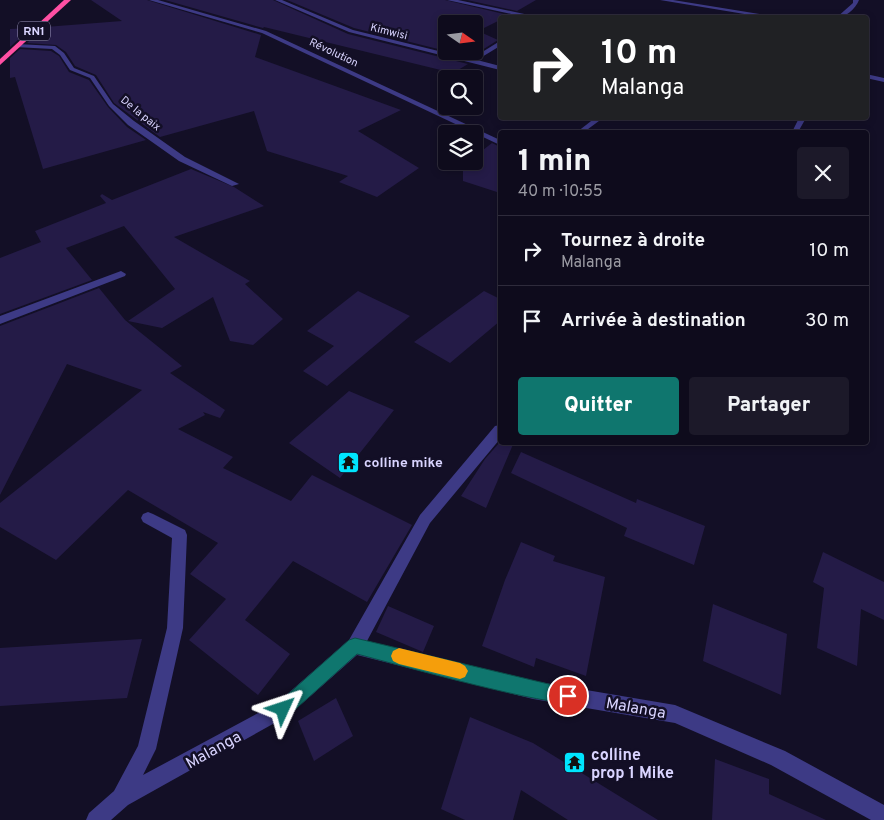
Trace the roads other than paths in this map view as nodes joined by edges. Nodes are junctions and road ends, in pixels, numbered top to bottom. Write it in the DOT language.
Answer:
graph roads {
  1 [pos="68,0"];
  2 [pos="152,0"];
  3 [pos="278,0"];
  4 [pos="450,0"];
  5 [pos="663,0"];
  6 [pos="856,0"];
  7 [pos="529,15"];
  8 [pos="763,15"];
  9 [pos="842,15"];
  10 [pos="498,44"];
  11 [pos="17,46"];
  12 [pos="472,61"];
  13 [pos="0,63"];
  14 [pos="498,68"];
  15 [pos="869,77"];
  16 [pos="884,80"];
  17 [pos="596,120"];
  18 [pos="583,130"];
  19 [pos="498,142"];
  20 [pos="235,184"];
  21 [pos="121,274"];
  22 [pos="0,320"];
  23 [pos="498,432"];
  24 [pos="148,518"];
  25 [pos="355,646"];
  26 [pos="121,798"];
  27 [pos="884,816"];
  28 [pos="96,820"];
  1 -- 11 [label="highway, RN1"];
  2 -- 19 [label="street, Révolution"];
  3 -- 12 [label="street, Kimwisi"];
  4 -- 7 [label="street"];
  5 -- 8 [label="street"];
  6 -- 9 [label="street"];
  10 -- 12 [label="street"];
  11 -- 13 [label="highway, RN1"];
  11 -- 20 [label="street, De la paix"];
  12 -- 14 [label="street, Kimwisi"];
  15 -- 16 [label="street"];
  17 -- 18 [label="street"];
  21 -- 22 [label="street"];
  23 -- 25 [label="street"];
  24 -- 26 [label="street"];
  25 -- 26 [label="street, Malanga"];
  25 -- 27 [label="street, Malanga"];
  26 -- 28 [label="street, Malanga"];
}
